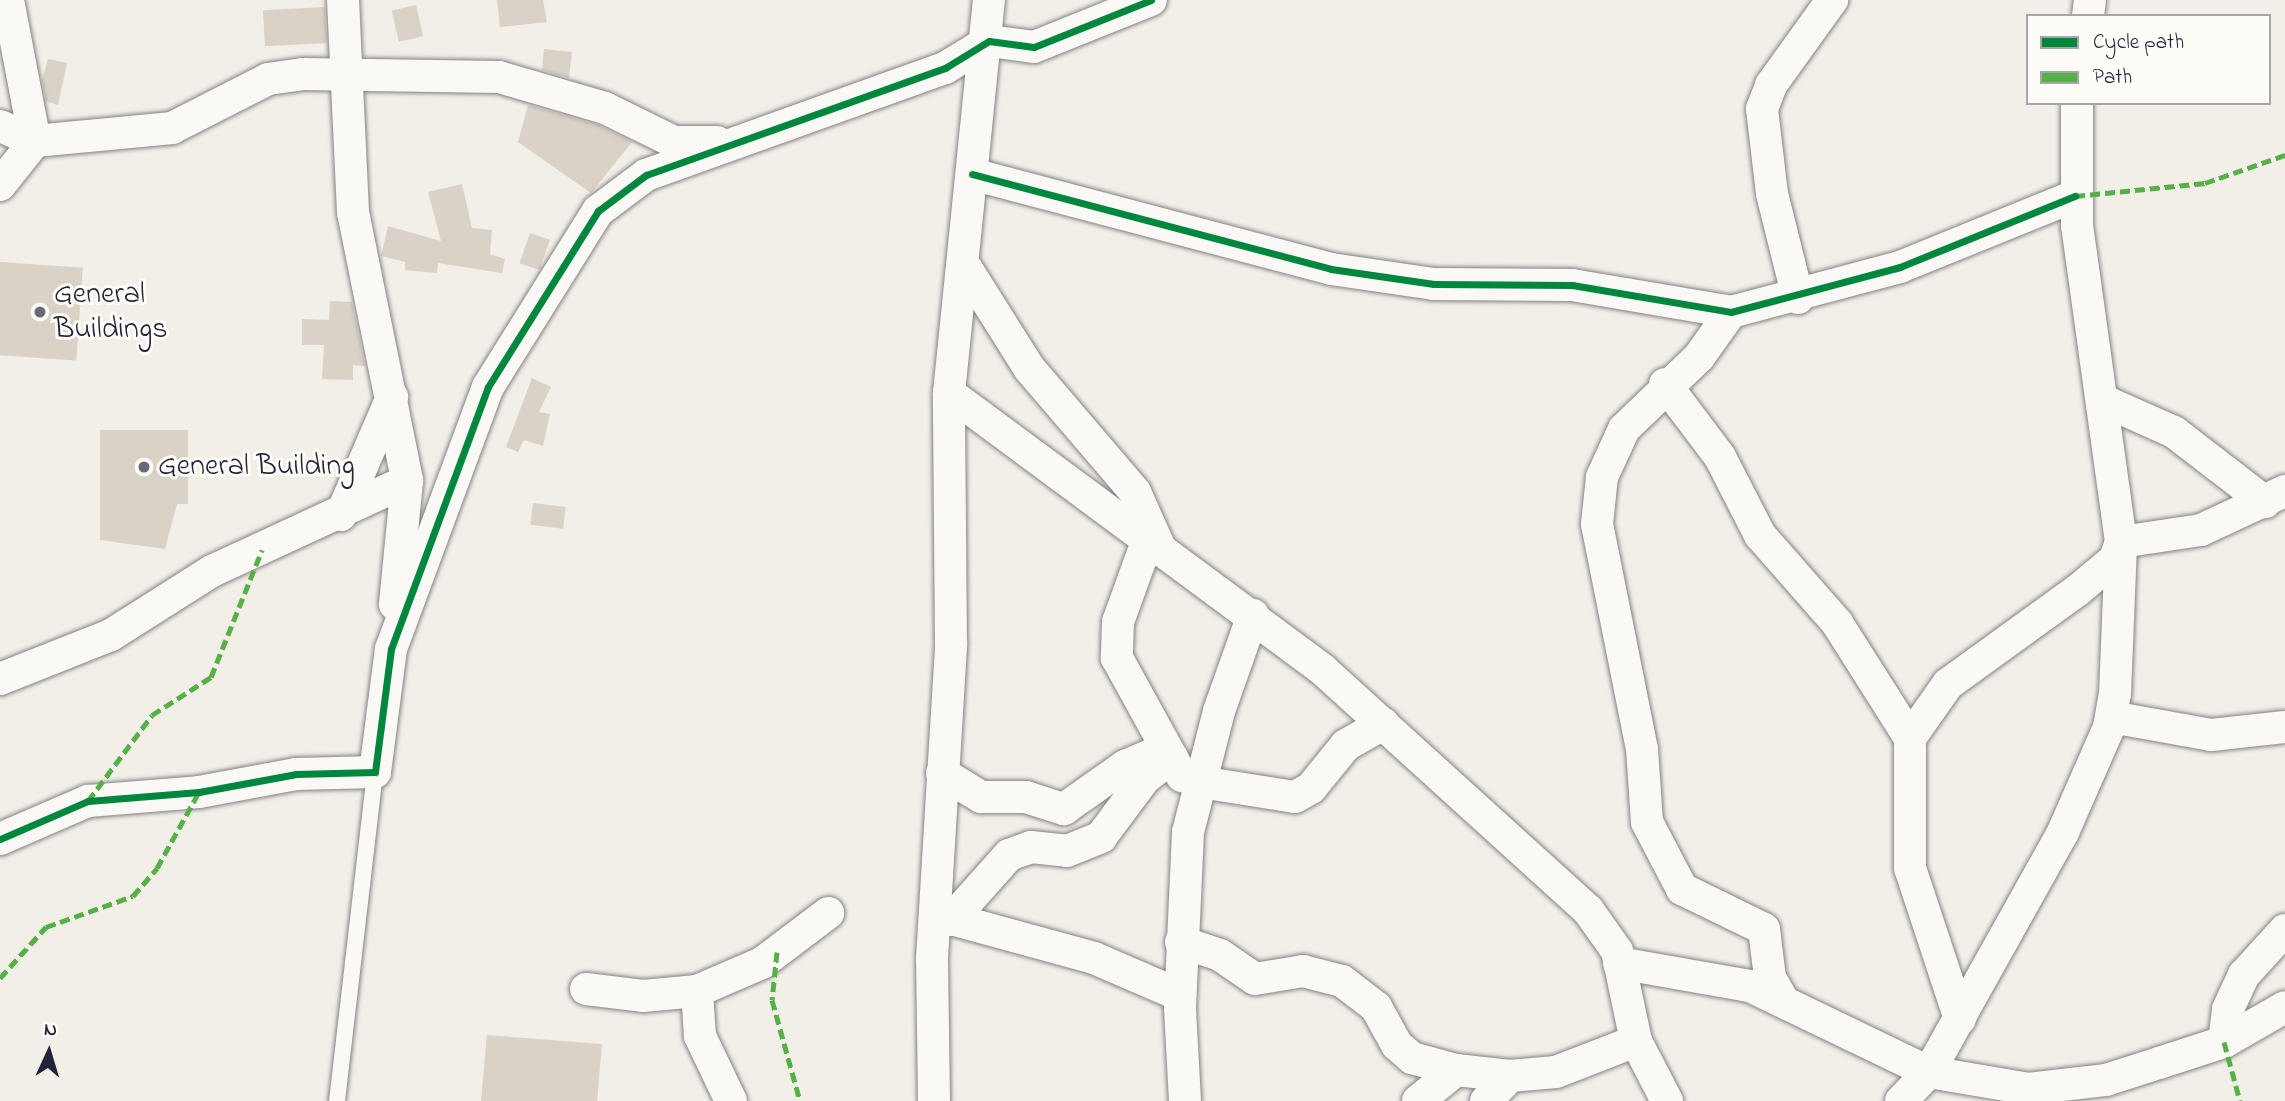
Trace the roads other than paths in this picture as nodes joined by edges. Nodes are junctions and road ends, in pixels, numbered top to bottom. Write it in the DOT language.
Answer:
graph roads {
  1 [pos="8,0"];
  2 [pos="343,0"];
  3 [pos="989,0"];
  4 [pos="1152,0"];
  5 [pos="1832,0"];
  6 [pos="989,41"];
  7 [pos="349,71"];
  8 [pos="2077,105"];
  9 [pos="0,126"];
  10 [pos="35,141"];
  11 [pos="733,142"];
  12 [pos="972,174"];
  13 [pos="0,185"];
  14 [pos="2075,196"];
  15 [pos="963,263"];
  16 [pos="1798,298"];
  17 [pos="1731,312"];
  18 [pos="1665,384"];
  19 [pos="949,393"];
  20 [pos="392,397"];
  21 [pos="2102,400"];
  22 [pos="407,481"];
  23 [pos="2275,497"];
  24 [pos="341,515"];
  25 [pos="2121,542"];
  26 [pos="1153,543"];
  27 [pos="1253,615"];
  28 [pos="391,649"];
  29 [pos="0,679"];
  30 [pos="2111,717"];
  31 [pos="1383,724"];
  32 [pos="2285,727"];
  33 [pos="1910,738"];
  34 [pos="1169,753"];
  35 [pos="375,772"];
  36 [pos="942,773"];
  37 [pos="1198,792"];
  38 [pos="0,839"];
  39 [pos="828,913"];
  40 [pos="944,917"];
  41 [pos="2285,930"];
  42 [pos="1181,943"];
  43 [pos="1619,963"];
  44 [pos="586,989"];
  45 [pos="697,991"];
  46 [pos="1180,995"];
  47 [pos="1781,998"];
  48 [pos="2285,1007"];
  49 [pos="1961,1019"];
  50 [pos="1636,1041"];
  51 [pos="2224,1042"];
  52 [pos="1455,1070"];
  53 [pos="1929,1072"];
  54 [pos="1510,1076"];
  55 [pos="1987,1094"];
  56 [pos="337,1101"];
  57 [pos="731,1101"];
  58 [pos="934,1101"];
  59 [pos="1185,1101"];
  60 [pos="1418,1101"];
  61 [pos="1486,1101"];
  62 [pos="1667,1101"];
  63 [pos="1901,1101"];
  1 -- 10 [label="street"];
  2 -- 7 [label="street"];
  3 -- 6 [label="street"];
  4 -- 6 [label="street"];
  5 -- 16 [label="street"];
  6 -- 11 [label="street"];
  6 -- 12 [label="street"];
  7 -- 10 [label="street"];
  7 -- 11 [label="street"];
  7 -- 20 [label="street"];
  8 -- 14 [label="street"];
  9 -- 10 [label="street"];
  10 -- 13 [label="street"];
  11 -- 28 [label="street"];
  12 -- 15 [label="street"];
  12 -- 17 [label="street"];
  14 -- 16 [label="street"];
  14 -- 21 [label="street"];
  15 -- 19 [label="street"];
  15 -- 26 [label="street"];
  16 -- 17 [label="street"];
  17 -- 18 [label="street"];
  18 -- 33 [label="street"];
  18 -- 47 [label="street"];
  19 -- 26 [label="street"];
  19 -- 36 [label="street"];
  20 -- 22 [label="street"];
  20 -- 24 [label="street"];
  21 -- 23 [label="street"];
  21 -- 25 [label="street"];
  22 -- 24 [label="street"];
  22 -- 28 [label="street"];
  23 -- 25 [label="street"];
  24 -- 29 [label="street"];
  25 -- 30 [label="street"];
  25 -- 33 [label="street"];
  26 -- 27 [label="street"];
  26 -- 34 [label="street"];
  27 -- 31 [label="street"];
  27 -- 37 [label="street"];
  28 -- 35 [label="street"];
  30 -- 32 [label="street"];
  30 -- 49 [label="street"];
  31 -- 37 [label="street"];
  31 -- 43 [label="street"];
  33 -- 49 [label="street"];
  34 -- 36 [label="street"];
  34 -- 37 [label="street"];
  34 -- 40 [label="street"];
  35 -- 38 [label="street"];
  35 -- 56 [label="lane"];
  36 -- 40 [label="street"];
  37 -- 42 [label="street"];
  39 -- 45 [label="street"];
  40 -- 46 [label="street"];
  40 -- 58 [label="street"];
  41 -- 51 [label="street"];
  42 -- 46 [label="street"];
  42 -- 52 [label="street"];
  43 -- 47 [label="street"];
  43 -- 50 [label="street"];
  44 -- 45 [label="street"];
  45 -- 57 [label="street"];
  46 -- 59 [label="street"];
  47 -- 53 [label="street"];
  48 -- 51 [label="street"];
  49 -- 53 [label="street"];
  50 -- 54 [label="street"];
  50 -- 62 [label="street"];
  51 -- 55 [label="street"];
  52 -- 54 [label="street"];
  52 -- 60 [label="street"];
  53 -- 55 [label="street"];
  53 -- 63 [label="street"];
  54 -- 61 [label="street"];
}
